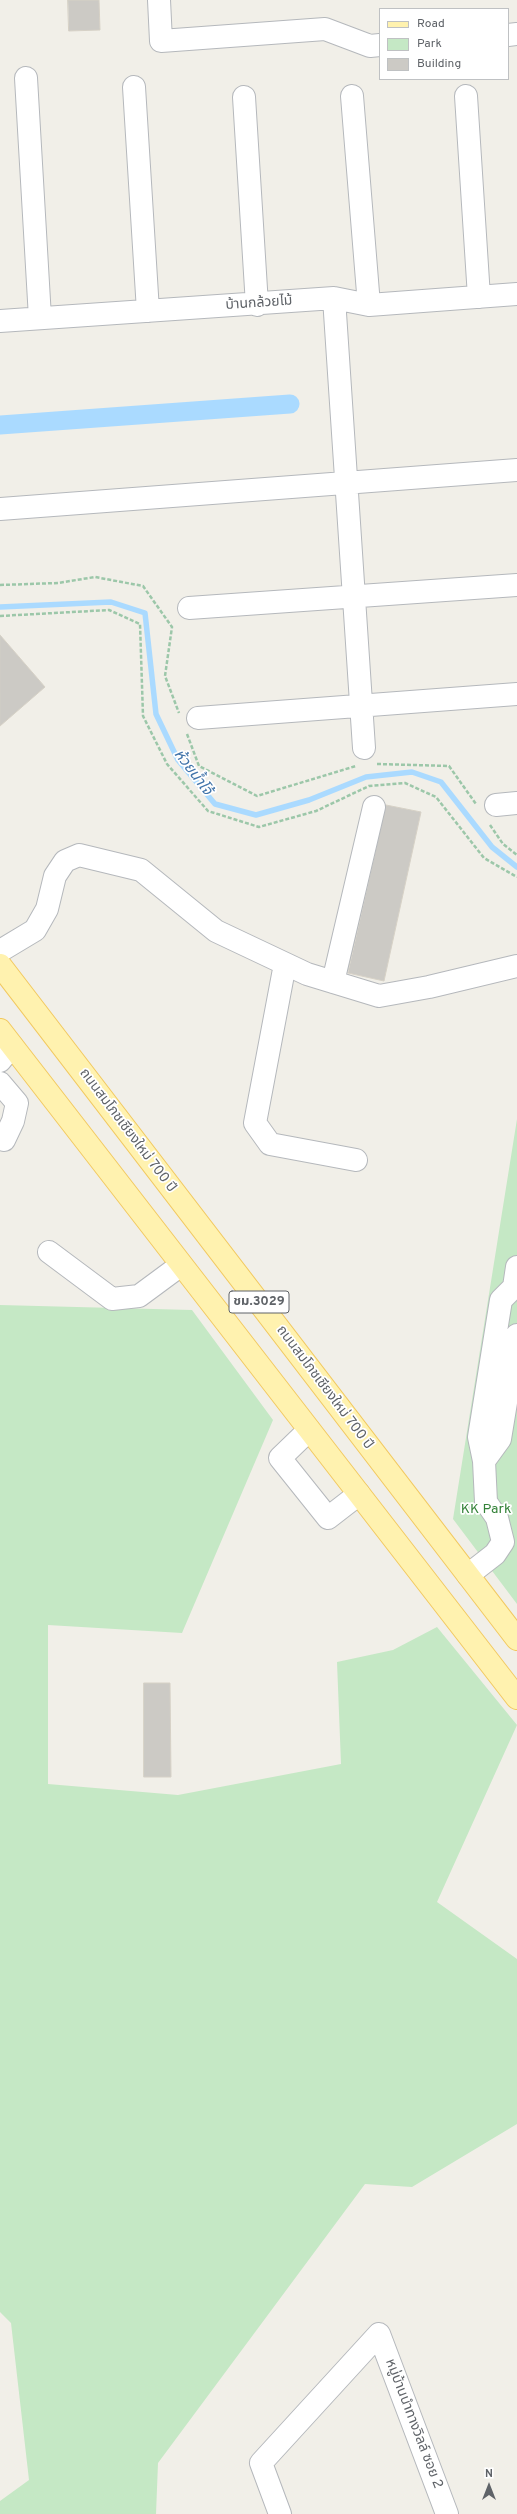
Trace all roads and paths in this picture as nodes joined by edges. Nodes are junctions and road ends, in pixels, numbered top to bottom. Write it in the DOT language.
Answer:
graph roads {
  1 [pos="159,0"];
  2 [pos="379,45"];
  3 [pos="26,78"];
  4 [pos="134,87"];
  5 [pos="352,96"];
  6 [pos="466,96"];
  7 [pos="244,97"];
  8 [pos="517,294"];
  9 [pos="479,297"];
  10 [pos="334,298"];
  11 [pos="257,305"];
  12 [pos="369,305"];
  13 [pos="148,311"];
  14 [pos="40,318"];
  15 [pos="0,321"];
  16 [pos="517,470"];
  17 [pos="346,481"];
  18 [pos="0,509"];
  19 [pos="517,585"];
  20 [pos="354,596"];
  21 [pos="189,608"];
  22 [pos="0,616"];
  23 [pos="517,694"];
  24 [pos="361,705"];
  25 [pos="198,718"];
  26 [pos="364,748"];
  27 [pos="374,807"];
  28 [pos="517,877"];
  29 [pos="0,951"];
  30 [pos="285,964"];
  31 [pos="0,965"];
  32 [pos="517,966"];
  33 [pos="333,982"];
  34 [pos="4,1046"];
  35 [pos="0,1083"];
  36 [pos="4,1140"];
  37 [pos="356,1160"];
  38 [pos="49,1252"];
  39 [pos="181,1265"];
  40 [pos="516,1282"];
  41 [pos="517,1335"];
  42 [pos="309,1430"];
  43 [pos="484,1461"];
  44 [pos="358,1494"];
  45 [pos="468,1575"];
  46 [pos="517,1639"];
  47 [pos="517,1698"];
  48 [pos="280,2514"];
  49 [pos="448,2514"];
  1 -- 2 [label="street"];
  3 -- 14 [label="street"];
  4 -- 13 [label="street"];
  5 -- 12 [label="street"];
  6 -- 9 [label="street"];
  7 -- 11 [label="street"];
  8 -- 9 [label="street, บ้านกล้วยไม้"];
  9 -- 12 [label="street, บ้านกล้วยไม้"];
  10 -- 11 [label="street, บ้านกล้วยไม้"];
  10 -- 12 [label="street, บ้านกล้วยไม้"];
  10 -- 17 [label="street"];
  11 -- 13 [label="street, บ้านกล้วยไม้"];
  13 -- 14 [label="street, บ้านกล้วยไม้"];
  14 -- 15 [label="street, บ้านกล้วยไม้"];
  16 -- 17 [label="street"];
  17 -- 18 [label="street"];
  17 -- 20 [label="street"];
  19 -- 20 [label="street"];
  20 -- 21 [label="street"];
  20 -- 24 [label="street"];
  22 -- 28 [label="path"];
  23 -- 24 [label="street"];
  24 -- 25 [label="street"];
  24 -- 26 [label="street"];
  27 -- 33 [label="street"];
  29 -- 30 [label="street"];
  30 -- 33 [label="street"];
  30 -- 37 [label="street"];
  31 -- 45 [label="main road, ถนนสมโภชเชียงใหม่ 700 ปี / ชม.3029"];
  32 -- 33 [label="street"];
  34 -- 39 [label="main road, ชม.3029"];
  35 -- 36 [label="street"];
  38 -- 39 [label="street"];
  39 -- 42 [label="main road, ชม.3029"];
  40 -- 43 [label="street"];
  41 -- 43 [label="street"];
  42 -- 44 [label="main road, ชม.3029"];
  42 -- 44 [label="street"];
  43 -- 45 [label="street"];
  44 -- 47 [label="main road, ชม.3029"];
  45 -- 46 [label="main road, ถนนสมโภชเชียงใหม่ 700 ปี / ชม.3029"];
  48 -- 49 [label="street, หมู่บ้านนำทางวิลล์ ซอย 2"];
}
